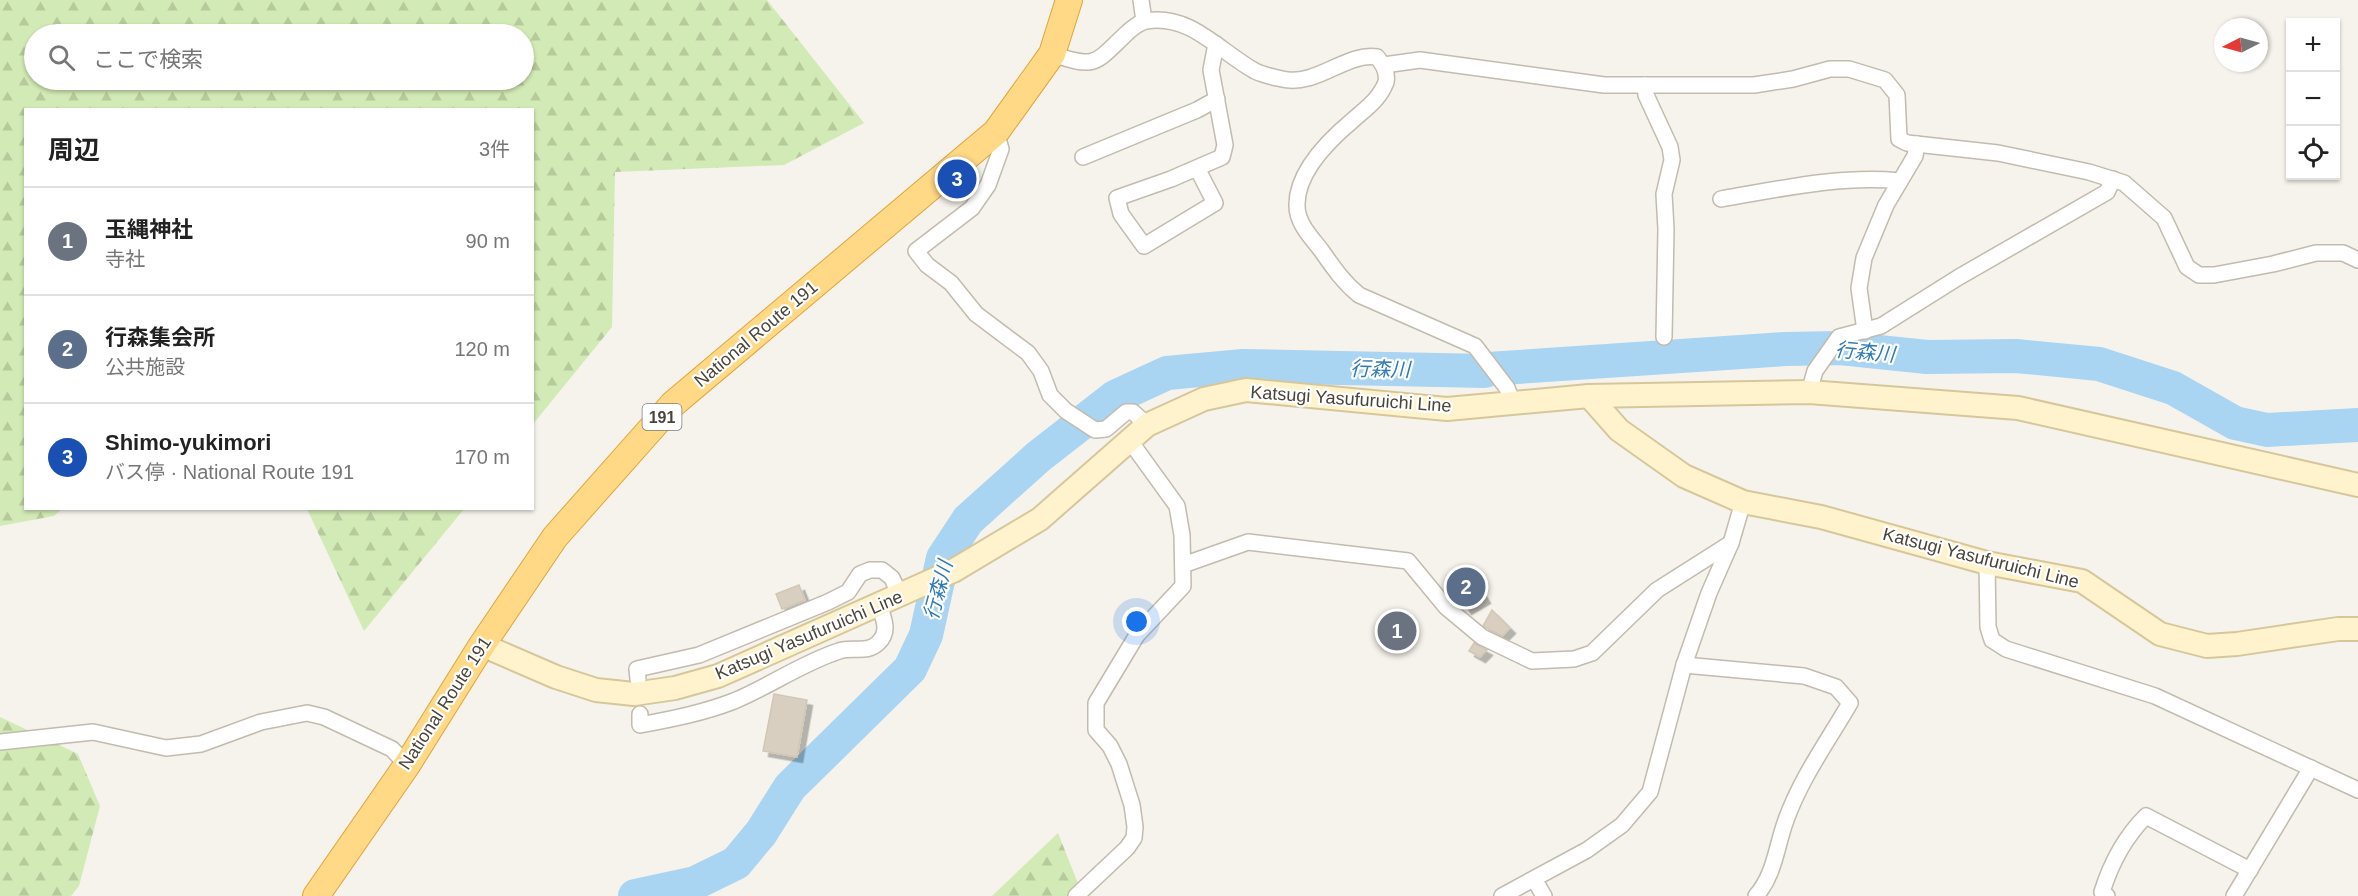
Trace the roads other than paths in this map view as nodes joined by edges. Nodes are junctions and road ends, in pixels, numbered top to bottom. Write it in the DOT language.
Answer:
graph roads {
  1 [pos="1069,0"];
  2 [pos="1141,0"];
  3 [pos="1144,21"];
  4 [pos="1216,44"];
  5 [pos="1053,54"];
  6 [pos="1384,65"];
  7 [pos="1645,85"];
  8 [pos="1217,99"];
  9 [pos="996,132"];
  10 [pos="1917,144"];
  11 [pos="1083,157"];
  12 [pos="1197,168"];
  13 [pos="2113,179"];
  14 [pos="1900,181"];
  15 [pos="1721,200"];
  16 [pos="2358,260"];
  17 [pos="1864,331"];
  18 [pos="1664,337"];
  19 [pos="1809,392"];
  20 [pos="1589,396"];
  21 [pos="1514,403"];
  22 [pos="1147,425"];
  23 [pos="1130,441"];
  24 [pos="2358,485"];
  25 [pos="1743,502"];
  26 [pos="1731,543"];
  27 [pos="1987,563"];
  28 [pos="1183,565"];
  29 [pos="895,598"];
  30 [pos="2358,629"];
  31 [pos="482,645"];
  32 [pos="1683,665"];
  33 [pos="638,679"];
  34 [pos="640,714"];
  35 [pos="0,742"];
  36 [pos="407,765"];
  37 [pos="2311,768"];
  38 [pos="2358,790"];
  39 [pos="2250,870"];
  40 [pos="1534,879"];
  41 [pos="316,896"];
  42 [pos="1076,896"];
  43 [pos="1502,896"];
  44 [pos="1544,896"];
  45 [pos="1755,896"];
  46 [pos="2107,896"];
  47 [pos="2234,896"];
  1 -- 5 [label="highway, National Route 191 / 191"];
  2 -- 3 [label="street"];
  3 -- 4 [label="street"];
  3 -- 5 [label="street"];
  4 -- 6 [label="street"];
  4 -- 8 [label="street"];
  5 -- 9 [label="highway, National Route 191 / 191"];
  6 -- 7 [label="street"];
  6 -- 21 [label="street"];
  7 -- 10 [label="street"];
  7 -- 18 [label="street"];
  8 -- 11 [label="street"];
  8 -- 12 [label="street"];
  9 -- 22 [label="street"];
  9 -- 31 [label="highway, National Route 191 / 191"];
  10 -- 13 [label="street"];
  10 -- 14 [label="street"];
  12 -- 12 [label="street"];
  13 -- 16 [label="street"];
  13 -- 17 [label="street"];
  14 -- 15 [label="street"];
  14 -- 17 [label="street"];
  17 -- 19 [label="street"];
  19 -- 20 [label="main road, Katsugi Yasufuruichi Line"];
  19 -- 24 [label="main road, Katsugi Yasufuruichi Line"];
  20 -- 21 [label="main road, Katsugi Yasufuruichi Line"];
  20 -- 25 [label="main road, Katsugi Yasufuruichi Line"];
  21 -- 22 [label="main road, Katsugi Yasufuruichi Line"];
  22 -- 23 [label="main road, Katsugi Yasufuruichi Line"];
  23 -- 28 [label="street"];
  23 -- 29 [label="main road, Katsugi Yasufuruichi Line"];
  25 -- 26 [label="street"];
  25 -- 27 [label="main road, Katsugi Yasufuruichi Line"];
  26 -- 28 [label="street"];
  26 -- 32 [label="street"];
  27 -- 30 [label="main road, Katsugi Yasufuruichi Line"];
  27 -- 37 [label="street"];
  28 -- 42 [label="street"];
  29 -- 31 [label="main road, Katsugi Yasufuruichi Line"];
  29 -- 33 [label="street"];
  29 -- 34 [label="street"];
  31 -- 36 [label="highway, National Route 191 / 191"];
  32 -- 40 [label="street"];
  32 -- 45 [label="street"];
  35 -- 36 [label="street"];
  36 -- 41 [label="highway, National Route 191 / 191"];
  37 -- 38 [label="street"];
  37 -- 39 [label="street"];
  39 -- 46 [label="street"];
  39 -- 47 [label="street"];
  40 -- 43 [label="street"];
  40 -- 44 [label="street"];
}
